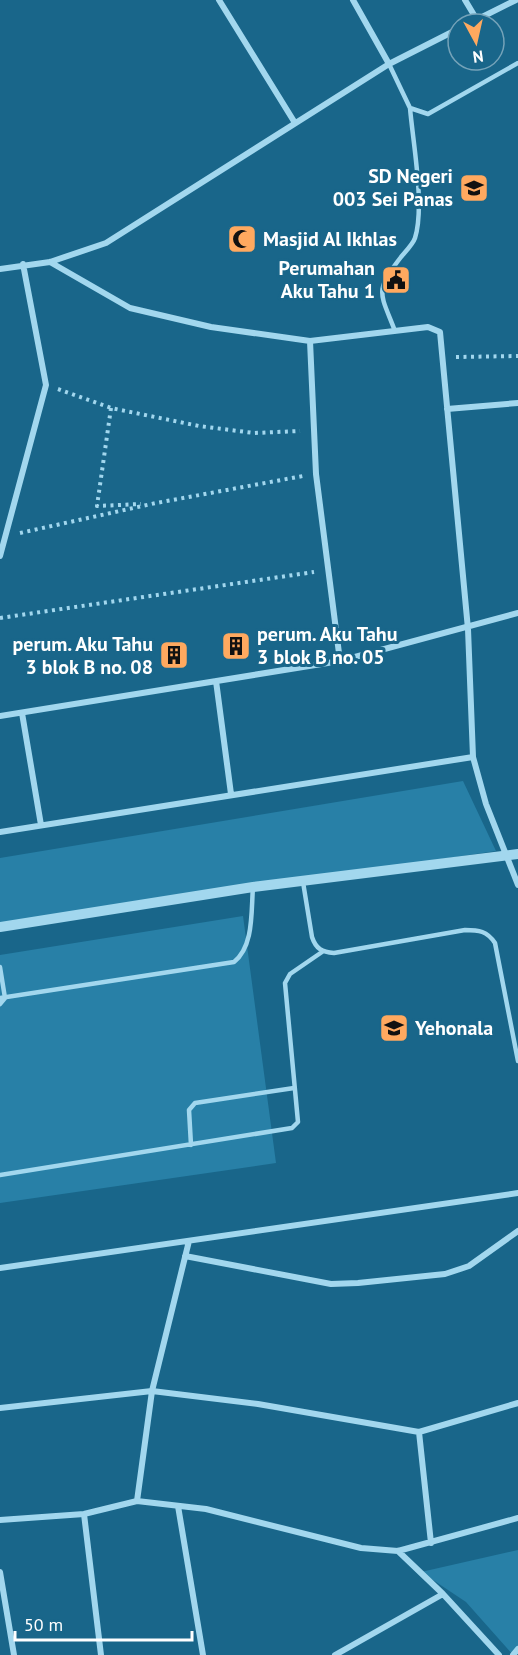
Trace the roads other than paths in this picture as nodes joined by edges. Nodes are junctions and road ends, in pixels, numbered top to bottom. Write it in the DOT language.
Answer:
graph roads {
  1 [pos="219,0"];
  2 [pos="353,0"];
  3 [pos="516,0"];
  4 [pos="493,12"];
  5 [pos="446,35"];
  6 [pos="518,63"];
  7 [pos="389,64"];
  8 [pos="410,108"];
  9 [pos="295,123"];
  10 [pos="50,262"];
  11 [pos="23,264"];
  12 [pos="0,268"];
  13 [pos="396,333"];
  14 [pos="310,341"];
  15 [pos="518,403"];
  16 [pos="447,409"];
  17 [pos="0,556"];
  18 [pos="518,613"];
  19 [pos="468,629"];
  20 [pos="340,661"];
  21 [pos="216,681"];
  22 [pos="22,713"];
  23 [pos="0,716"];
  24 [pos="473,757"];
  25 [pos="231,794"];
  26 [pos="41,825"];
  27 [pos="0,832"];
  28 [pos="518,854"];
  29 [pos="506,857"];
  30 [pos="303,881"];
  31 [pos="518,885"];
  32 [pos="253,887"];
  33 [pos="0,927"];
  34 [pos="322,952"];
  35 [pos="0,968"];
  36 [pos="2,998"];
  37 [pos="0,1004"];
  38 [pos="518,1061"];
  39 [pos="294,1088"];
  40 [pos="191,1145"];
  41 [pos="0,1175"];
  42 [pos="518,1193"];
  43 [pos="518,1231"];
  44 [pos="189,1241"];
  45 [pos="185,1256"];
  46 [pos="0,1268"];
  47 [pos="152,1391"];
  48 [pos="518,1403"];
  49 [pos="0,1408"];
  50 [pos="419,1432"];
  51 [pos="137,1501"];
  52 [pos="178,1506"];
  53 [pos="84,1514"];
  54 [pos="518,1518"];
  55 [pos="0,1520"];
  56 [pos="431,1543"];
  57 [pos="398,1551"];
  58 [pos="0,1572"];
  59 [pos="444,1594"];
  60 [pos="518,1649"];
  61 [pos="14,1655"];
  62 [pos="101,1655"];
  63 [pos="203,1655"];
  64 [pos="335,1655"];
  65 [pos="499,1655"];
  66 [pos="513,1655"];
  1 -- 9 [label="street"];
  2 -- 7 [label="street"];
  3 -- 4 [label="street"];
  5 -- 7 [label="street"];
  6 -- 8 [label="lane"];
  7 -- 8 [label="lane"];
  7 -- 9 [label="street"];
  8 -- 13 [label="lane"];
  9 -- 10 [label="street"];
  10 -- 11 [label="street"];
  10 -- 14 [label="street"];
  11 -- 12 [label="street"];
  11 -- 17 [label="street"];
  13 -- 14 [label="street"];
  13 -- 16 [label="street"];
  14 -- 20 [label="street"];
  15 -- 16 [label="street"];
  16 -- 19 [label="street"];
  18 -- 19 [label="street"];
  19 -- 20 [label="street"];
  19 -- 24 [label="street"];
  20 -- 21 [label="street"];
  21 -- 22 [label="street"];
  21 -- 25 [label="street"];
  22 -- 23 [label="street"];
  22 -- 26 [label="street"];
  24 -- 25 [label="street"];
  24 -- 29 [label="street"];
  25 -- 26 [label="street"];
  26 -- 27 [label="street"];
  28 -- 29 [label="street"];
  29 -- 30 [label="street"];
  29 -- 31 [label="street"];
  30 -- 32 [label="street"];
  30 -- 34 [label="lane"];
  32 -- 33 [label="street"];
  32 -- 36 [label="lane"];
  34 -- 38 [label="lane"];
  34 -- 39 [label="lane"];
  35 -- 36 [label="lane"];
  36 -- 37 [label="lane"];
  39 -- 40 [label="lane"];
  39 -- 40 [label="lane"];
  40 -- 41 [label="lane"];
  42 -- 44 [label="street"];
  43 -- 45 [label="street"];
  44 -- 45 [label="street"];
  44 -- 46 [label="street"];
  45 -- 47 [label="street"];
  47 -- 49 [label="street"];
  47 -- 50 [label="street"];
  47 -- 51 [label="street"];
  48 -- 50 [label="street"];
  50 -- 56 [label="street"];
  51 -- 52 [label="street"];
  51 -- 53 [label="street"];
  52 -- 57 [label="street"];
  52 -- 63 [label="street"];
  53 -- 55 [label="street"];
  53 -- 62 [label="street"];
  54 -- 56 [label="street"];
  56 -- 57 [label="street"];
  57 -- 59 [label="street"];
  58 -- 61 [label="street"];
  59 -- 64 [label="street"];
  59 -- 65 [label="street"];
  60 -- 66 [label="street"];
}
